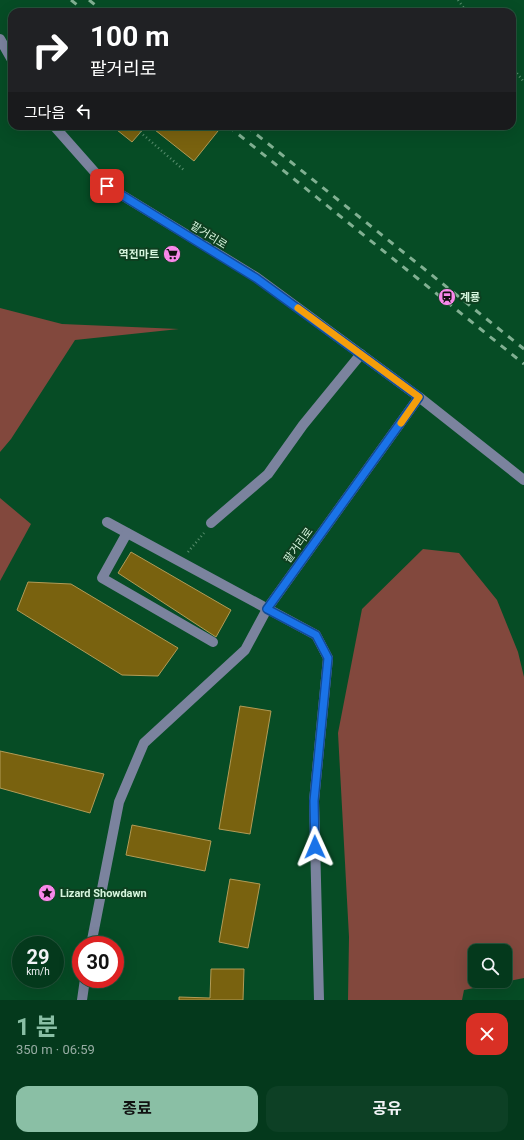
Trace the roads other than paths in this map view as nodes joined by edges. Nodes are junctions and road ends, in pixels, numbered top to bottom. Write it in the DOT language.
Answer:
graph roads {
  1 [pos="1,41"];
  2 [pos="8,53"];
  3 [pos="58,130"];
  4 [pos="361,354"];
  5 [pos="419,397"];
  6 [pos="524,480"];
  7 [pos="107,522"];
  8 [pos="211,523"];
  9 [pos="127,533"];
  10 [pos="267,609"];
  11 [pos="213,642"];
  12 [pos="93,936"];
  13 [pos="84,988"];
  14 [pos="82,1000"];
  15 [pos="319,1000"];
  1 -- 2 [label="street"];
  3 -- 4 [label="street, 팥거리로"];
  4 -- 5 [label="street, 팥거리로"];
  4 -- 8 [label="street"];
  5 -- 6 [label="street, 팥거리로"];
  5 -- 10 [label="street, 팥거리로"];
  7 -- 9 [label="street"];
  9 -- 10 [label="street"];
  9 -- 11 [label="street"];
  10 -- 12 [label="street, 팥거리로"];
  10 -- 15 [label="street"];
  13 -- 14 [label="street"];
}
